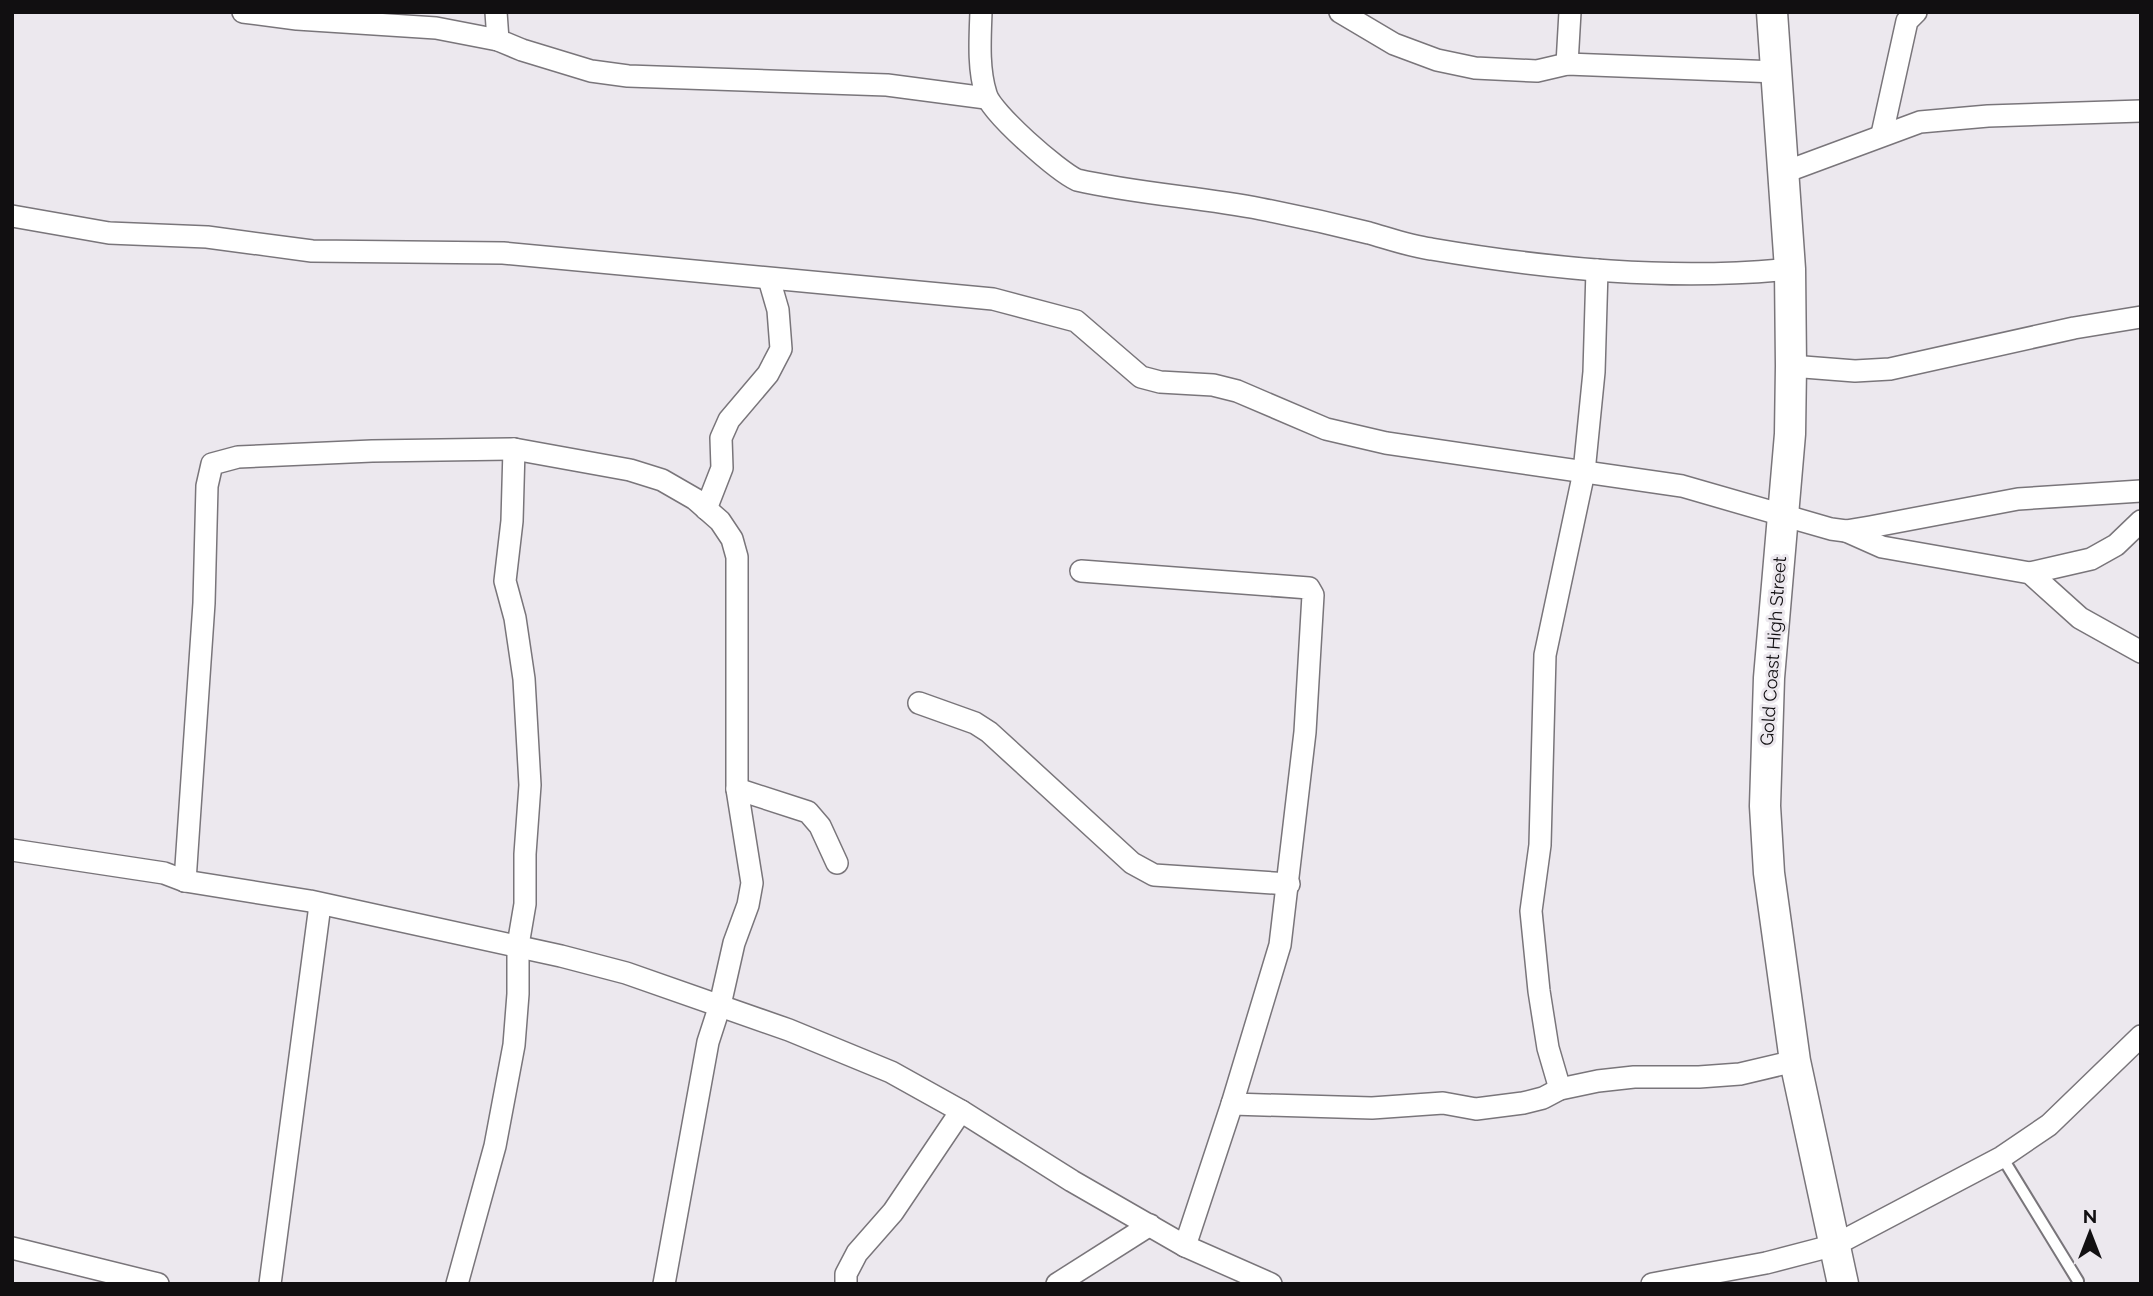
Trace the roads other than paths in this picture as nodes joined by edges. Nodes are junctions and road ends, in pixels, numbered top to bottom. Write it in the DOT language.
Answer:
graph roads {
  1 [pos="243,12"];
  2 [pos="496,12"];
  3 [pos="981,12"];
  4 [pos="1340,12"];
  5 [pos="1570,12"];
  6 [pos="1772,12"];
  7 [pos="1916,12"];
  8 [pos="1363,19"];
  9 [pos="498,40"];
  10 [pos="1567,64"];
  11 [pos="1776,72"];
  12 [pos="986,98"];
  13 [pos="2141,111"];
  14 [pos="1882,134"];
  15 [pos="1785,172"];
  16 [pos="12,216"];
  17 [pos="1790,269"];
  18 [pos="1597,270"];
  19 [pos="769,279"];
  20 [pos="2141,317"];
  21 [pos="1791,366"];
  22 [pos="514,449"];
  23 [pos="1584,472"];
  24 [pos="2141,491"];
  25 [pos="706,509"];
  26 [pos="1783,515"];
  27 [pos="2141,521"];
  28 [pos="1846,531"];
  29 [pos="1081,571"];
  30 [pos="2030,573"];
  31 [pos="2141,652"];
  32 [pos="919,704"];
  33 [pos="737,789"];
  34 [pos="12,850"];
  35 [pos="837,863"];
  36 [pos="185,881"];
  37 [pos="1289,884"];
  38 [pos="320,905"];
  39 [pos="518,945"];
  40 [pos="720,1005"];
  41 [pos="2141,1037"];
  42 [pos="1796,1061"];
  43 [pos="1560,1089"];
  44 [pos="1232,1104"];
  45 [pos="961,1111"];
  46 [pos="2003,1157"];
  47 [pos="1150,1225"];
  48 [pos="1835,1245"];
  49 [pos="1185,1246"];
  50 [pos="12,1248"];
  51 [pos="2078,1281"];
  52 [pos="158,1284"];
  53 [pos="270,1284"];
  54 [pos="457,1284"];
  55 [pos="664,1284"];
  56 [pos="846,1284"];
  57 [pos="1056,1284"];
  58 [pos="1271,1284"];
  59 [pos="1652,1284"];
  60 [pos="1843,1284"];
  1 -- 9 [label="street"];
  2 -- 9 [label="street"];
  3 -- 12 [label="street"];
  4 -- 8 [label="street"];
  5 -- 10 [label="street"];
  6 -- 11 [label="street, Gold Coast High Street"];
  7 -- 14 [label="street"];
  8 -- 10 [label="street"];
  9 -- 12 [label="street"];
  10 -- 11 [label="street"];
  11 -- 15 [label="street, Gold Coast High Street"];
  12 -- 18 [label="street"];
  13 -- 14 [label="street"];
  14 -- 15 [label="street"];
  15 -- 17 [label="street, Gold Coast High Street"];
  16 -- 19 [label="street"];
  17 -- 18 [label="street"];
  17 -- 21 [label="street, Gold Coast High Street"];
  18 -- 23 [label="street"];
  19 -- 23 [label="street"];
  19 -- 25 [label="street"];
  20 -- 21 [label="street"];
  21 -- 26 [label="street, Gold Coast High Street"];
  22 -- 25 [label="street"];
  22 -- 36 [label="street"];
  22 -- 39 [label="street"];
  23 -- 26 [label="street"];
  23 -- 43 [label="street"];
  24 -- 28 [label="street"];
  25 -- 33 [label="street"];
  26 -- 28 [label="street"];
  26 -- 42 [label="street, Gold Coast High Street"];
  27 -- 30 [label="street"];
  28 -- 30 [label="street"];
  29 -- 37 [label="street"];
  30 -- 31 [label="street"];
  32 -- 37 [label="street"];
  33 -- 35 [label="street"];
  33 -- 40 [label="street"];
  34 -- 36 [label="street"];
  36 -- 38 [label="street"];
  37 -- 44 [label="street"];
  38 -- 39 [label="street"];
  38 -- 53 [label="street"];
  39 -- 40 [label="street"];
  39 -- 54 [label="street"];
  40 -- 45 [label="street"];
  40 -- 55 [label="street"];
  41 -- 46 [label="street"];
  42 -- 43 [label="street"];
  42 -- 48 [label="street, Gold Coast High Street"];
  43 -- 44 [label="street"];
  44 -- 49 [label="street"];
  45 -- 47 [label="street"];
  45 -- 56 [label="street"];
  46 -- 48 [label="street"];
  46 -- 51 [label="lane"];
  47 -- 49 [label="street"];
  47 -- 57 [label="street"];
  48 -- 59 [label="street"];
  48 -- 60 [label="street, Gold Coast High Street"];
  49 -- 58 [label="street"];
  50 -- 52 [label="street"];
}
